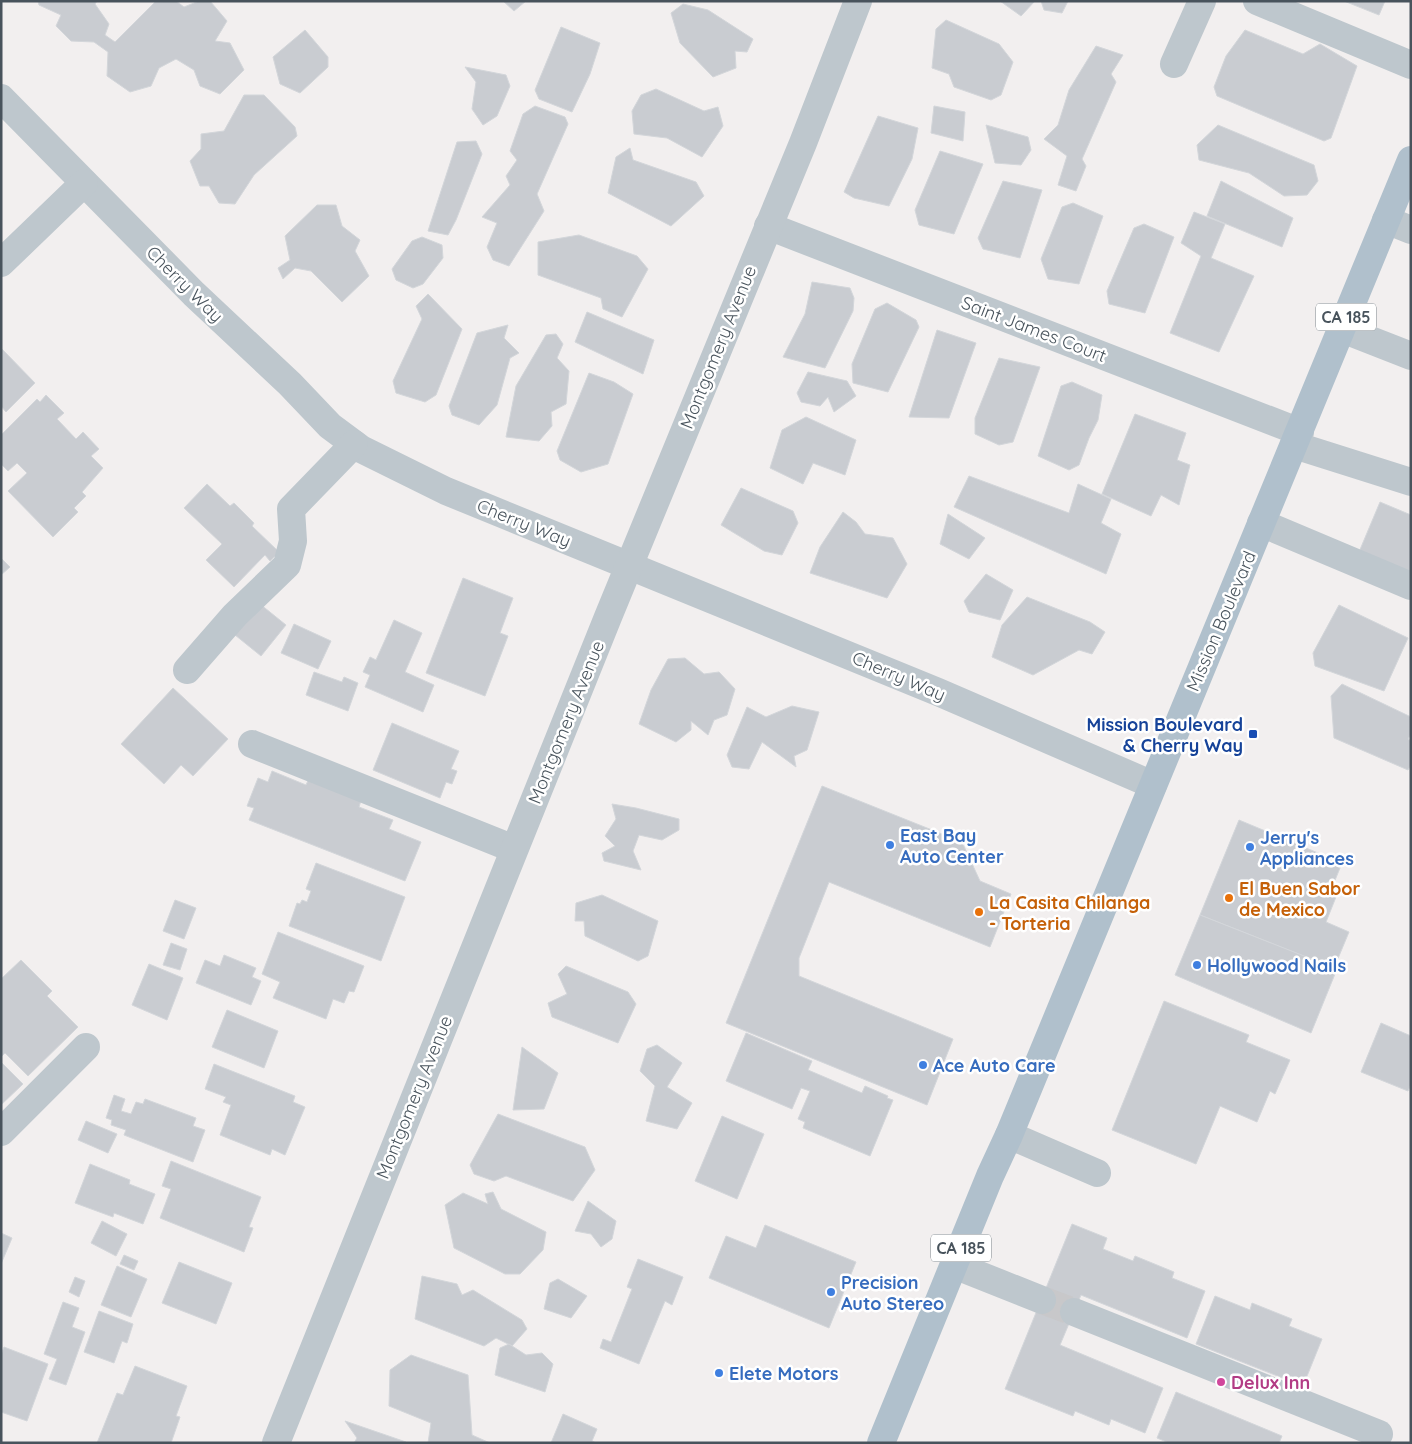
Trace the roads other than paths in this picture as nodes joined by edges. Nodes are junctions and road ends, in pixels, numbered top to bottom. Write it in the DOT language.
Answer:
graph roads {
  1 [pos="858,1"];
  2 [pos="1202,1"];
  3 [pos="1257,1"];
  4 [pos="1174,64"];
  5 [pos="1411,65"];
  6 [pos="1,98"];
  7 [pos="1411,160"];
  8 [pos="84,183"];
  9 [pos="1399,225"];
  10 [pos="768,226"];
  11 [pos="1,263"];
  12 [pos="1342,329"];
  13 [pos="1411,356"];
  14 [pos="1297,439"];
  15 [pos="354,444"];
  16 [pos="1411,482"];
  17 [pos="1262,523"];
  18 [pos="630,566"];
  19 [pos="1411,586"];
  20 [pos="187,670"];
  21 [pos="252,744"];
  22 [pos="1153,785"];
  23 [pos="514,849"];
  24 [pos="86,1047"];
  25 [pos="1,1132"];
  26 [pos="1009,1135"];
  27 [pos="1097,1173"];
  28 [pos="954,1265"];
  29 [pos="1042,1300"];
  30 [pos="1074,1312"];
  31 [pos="1379,1434"];
  32 [pos="276,1443"];
  33 [pos="881,1443"];
  1 -- 10 [label="street, Montgomery Avenue"];
  2 -- 4 [label="street"];
  3 -- 5 [label="street"];
  6 -- 8 [label="street, Cherry Way"];
  7 -- 9 [label="main road, Mission Boulevard / CA 185"];
  8 -- 11 [label="street"];
  8 -- 15 [label="street, Cherry Way"];
  9 -- 12 [label="main road, Mission Boulevard / CA 185"];
  10 -- 14 [label="street, Saint James Court"];
  10 -- 18 [label="street, Montgomery Avenue"];
  12 -- 13 [label="street"];
  12 -- 14 [label="main road, Mission Boulevard / CA 185"];
  14 -- 16 [label="street, Saint James Court"];
  14 -- 17 [label="main road, Mission Boulevard / CA 185"];
  15 -- 18 [label="street, Cherry Way"];
  15 -- 20 [label="street"];
  17 -- 19 [label="street"];
  17 -- 22 [label="main road, Mission Boulevard / CA 185"];
  18 -- 22 [label="street, Cherry Way"];
  18 -- 23 [label="street, Montgomery Avenue"];
  21 -- 23 [label="street"];
  22 -- 26 [label="main road, Mission Boulevard / CA 185"];
  23 -- 32 [label="street, Montgomery Avenue"];
  24 -- 25 [label="street"];
  26 -- 27 [label="street"];
  26 -- 28 [label="main road, Mission Boulevard / CA 185"];
  28 -- 29 [label="street"];
  28 -- 33 [label="main road, Mission Boulevard / CA 185"];
  30 -- 31 [label="street"];
}
